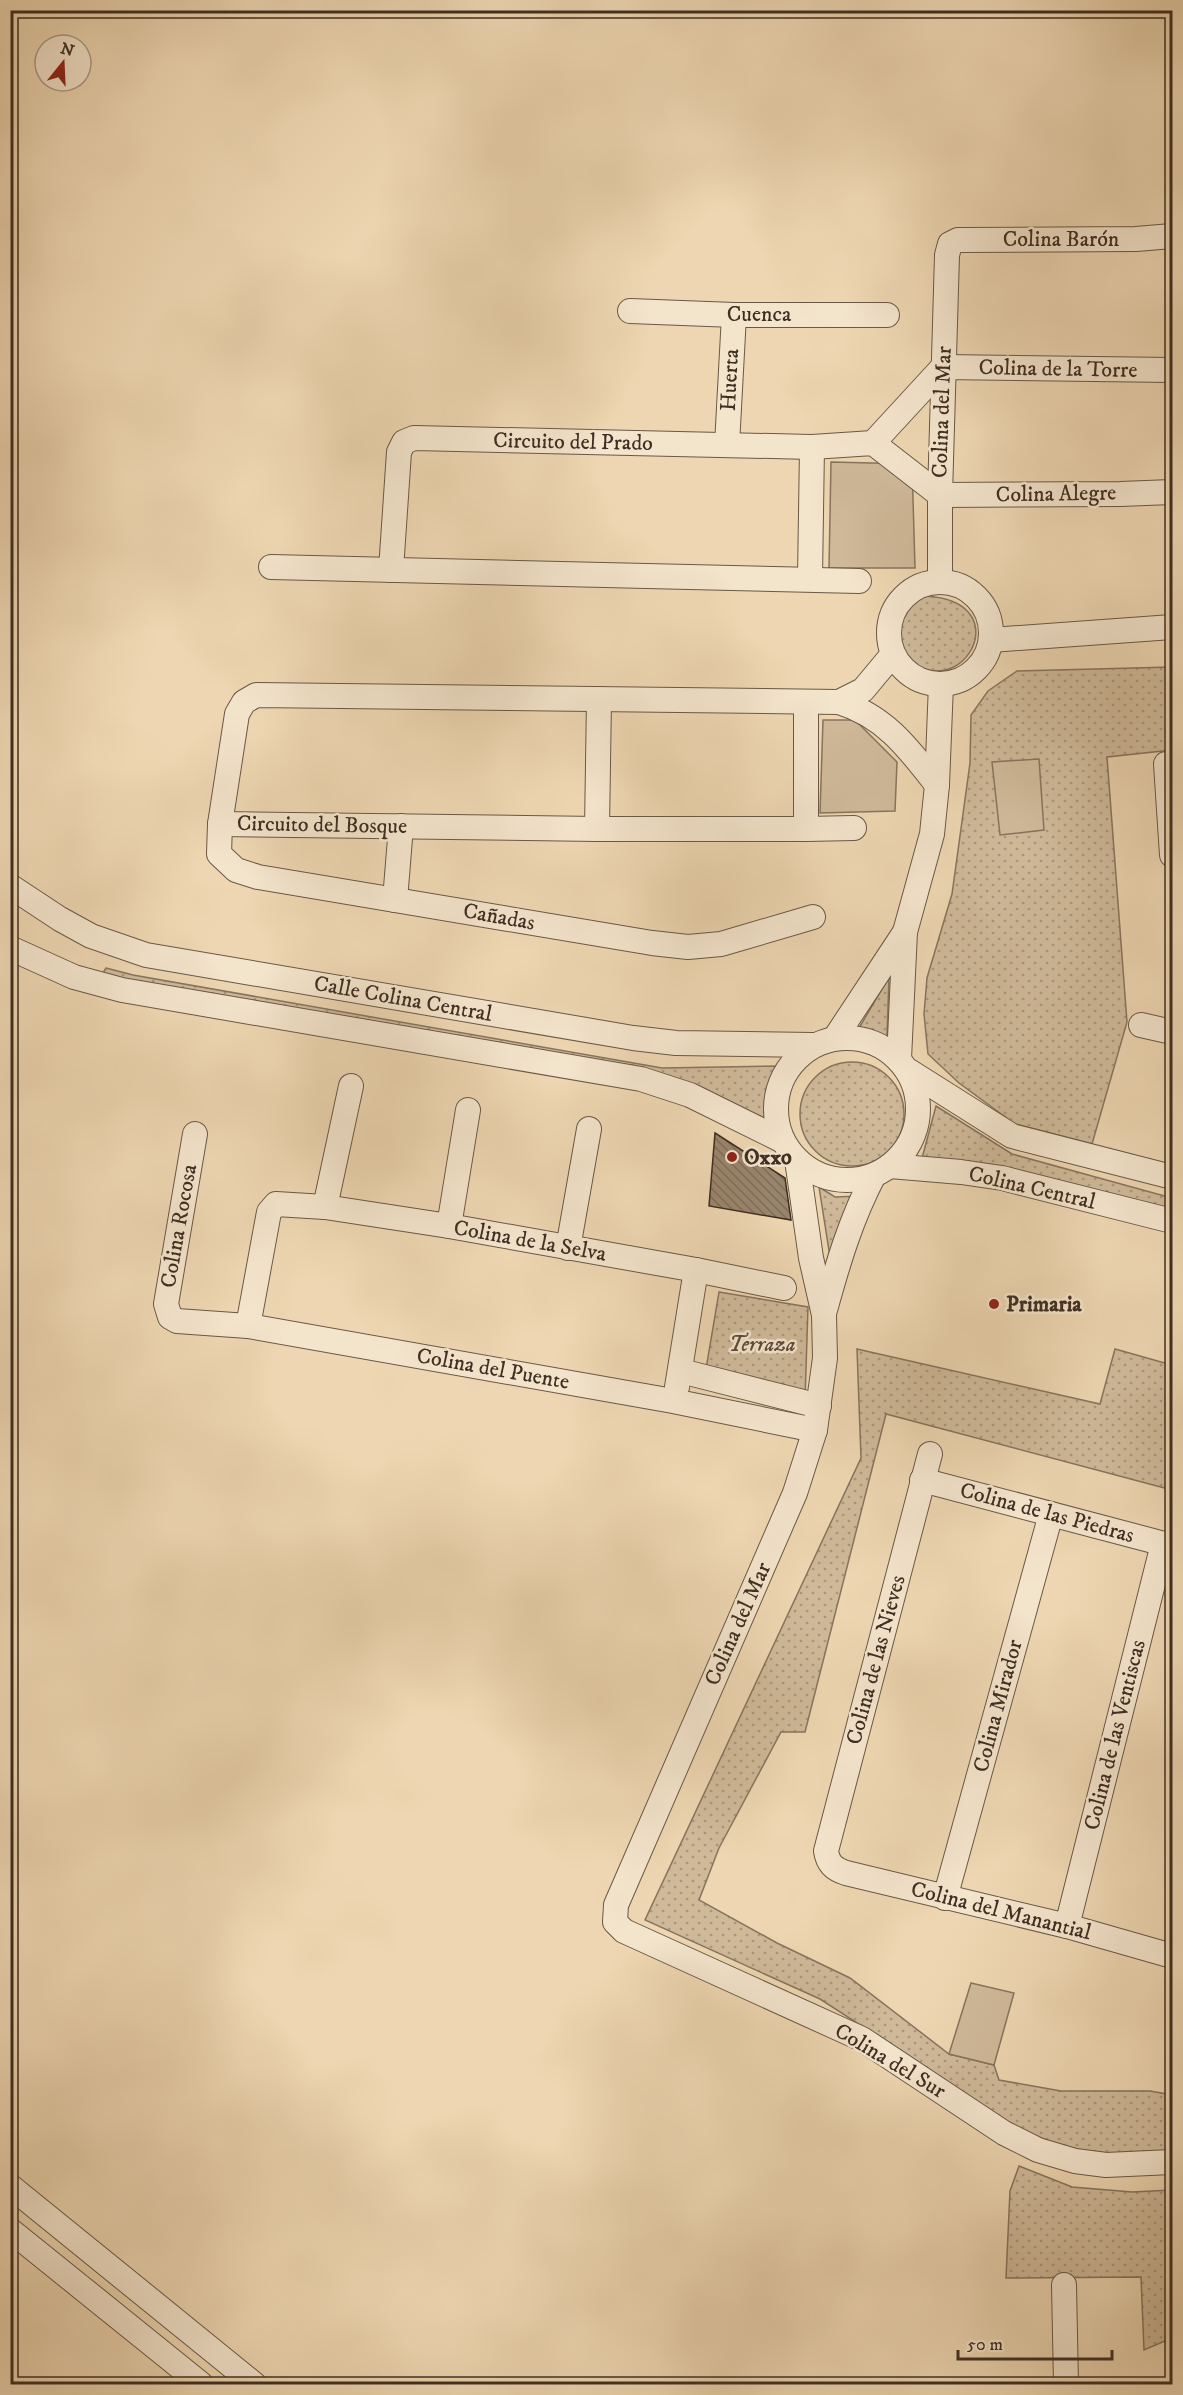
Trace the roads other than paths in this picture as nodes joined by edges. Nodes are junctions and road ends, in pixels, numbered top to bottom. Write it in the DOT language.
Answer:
graph roads {
  1 [pos="1173,236"];
  2 [pos="950,244"];
  3 [pos="630,311"];
  4 [pos="734,315"];
  5 [pos="887,315"];
  6 [pos="943,368"];
  7 [pos="1173,370"];
  8 [pos="873,443"];
  9 [pos="727,446"];
  10 [pos="812,447"];
  11 [pos="1173,492"];
  12 [pos="940,495"];
  13 [pos="271,567"];
  14 [pos="391,570"];
  15 [pos="810,578"];
  16 [pos="859,580"];
  17 [pos="940,581"];
  18 [pos="1173,627"];
  19 [pos="991,640"];
  20 [pos="893,654"];
  21 [pos="941,684"];
  22 [pos="599,699"];
  23 [pos="806,702"];
  24 [pos="839,702"];
  25 [pos="1166,764"];
  26 [pos="937,785"];
  27 [pos="1171,808"];
  28 [pos="220,824"];
  29 [pos="401,826"];
  30 [pos="854,828"];
  31 [pos="597,829"];
  32 [pos="806,829"];
  33 [pos="1173,855"];
  34 [pos="10,886"];
  35 [pos="395,900"];
  36 [pos="813,917"];
  37 [pos="905,932"];
  38 [pos="10,948"];
  39 [pos="1141,1025"];
  40 [pos="1173,1032"];
  41 [pos="824,1042"];
  42 [pos="904,1065"];
  43 [pos="351,1086"];
  44 [pos="468,1110"];
  45 [pos="589,1128"];
  46 [pos="195,1134"];
  47 [pos="783,1140"];
  48 [pos="797,1160"];
  49 [pos="882,1171"];
  50 [pos="1173,1177"];
  51 [pos="325,1207"];
  52 [pos="1173,1221"];
  53 [pos="449,1226"];
  54 [pos="568,1248"];
  55 [pos="696,1270"];
  56 [pos="784,1288"];
  57 [pos="824,1315"];
  58 [pos="170,1317"];
  59 [pos="248,1326"];
  60 [pos="681,1371"];
  61 [pos="673,1401"];
  62 [pos="819,1406"];
  63 [pos="815,1430"];
  64 [pos="930,1454"];
  65 [pos="922,1480"];
  66 [pos="1051,1514"];
  67 [pos="1168,1545"];
  68 [pos="831,1865"];
  69 [pos="945,1898"];
  70 [pos="615,1922"];
  71 [pos="1068,1926"];
  72 [pos="1173,1956"];
  73 [pos="1173,2162"];
  74 [pos="10,2186"];
  75 [pos="10,2230"];
  76 [pos="1064,2285"];
  77 [pos="201,2385"];
  78 [pos="254,2385"];
  79 [pos="1066,2385"];
  1 -- 2 [label="street, Colina Barón"];
  2 -- 6 [label="street, Colina del Mar"];
  3 -- 4 [label="street, Cuenca"];
  4 -- 5 [label="street, Cuenca"];
  4 -- 9 [label="street, Huerta"];
  6 -- 7 [label="street, Colina de la Torre"];
  6 -- 8 [label="street"];
  6 -- 12 [label="street, Colina del Mar"];
  8 -- 10 [label="street, Circuito del Prado"];
  8 -- 12 [label="street"];
  9 -- 10 [label="street, Circuito del Prado"];
  9 -- 14 [label="street, Circuito del Prado"];
  10 -- 15 [label="street"];
  11 -- 12 [label="street, Colina Alegre"];
  12 -- 17 [label="street, Colina del Mar"];
  13 -- 14 [label="street"];
  14 -- 15 [label="street"];
  15 -- 16 [label="street"];
  17 -- 19 [label="street"];
  17 -- 20 [label="street"];
  18 -- 19 [label="street"];
  19 -- 21 [label="street"];
  20 -- 21 [label="street"];
  20 -- 24 [label="street, Circuito del Bosque"];
  21 -- 26 [label="street"];
  22 -- 23 [label="street, Circuito del Bosque"];
  22 -- 28 [label="street, Circuito del Bosque"];
  22 -- 31 [label="street"];
  23 -- 24 [label="street, Circuito del Bosque"];
  23 -- 32 [label="street"];
  24 -- 26 [label="street, Circuito del Bosque"];
  25 -- 27 [label="street"];
  26 -- 37 [label="street"];
  27 -- 33 [label="street"];
  28 -- 29 [label="street, Circuito del Bosque"];
  28 -- 35 [label="street, Cañadas"];
  29 -- 31 [label="street, Circuito del Bosque"];
  29 -- 35 [label="street"];
  30 -- 32 [label="street, Circuito del Bosque"];
  31 -- 32 [label="street, Circuito del Bosque"];
  34 -- 41 [label="street, Calle Colina Central"];
  35 -- 36 [label="street, Cañadas"];
  37 -- 41 [label="street"];
  37 -- 42 [label="street"];
  38 -- 47 [label="street, Calle Colina Central"];
  39 -- 40 [label="street"];
  41 -- 42 [label="street"];
  41 -- 47 [label="street"];
  42 -- 49 [label="street"];
  42 -- 50 [label="street, Colina Central"];
  43 -- 51 [label="street"];
  44 -- 53 [label="street"];
  45 -- 54 [label="street"];
  46 -- 58 [label="street, Colina Rocosa"];
  47 -- 48 [label="street"];
  48 -- 49 [label="street"];
  48 -- 57 [label="street, Colina del Mar"];
  49 -- 52 [label="street, Colina Central"];
  49 -- 57 [label="street, Colina del Mar"];
  51 -- 53 [label="street, Colina de la Selva"];
  51 -- 59 [label="street, Colina de la Selva"];
  53 -- 54 [label="street, Colina de la Selva"];
  54 -- 55 [label="street, Colina de la Selva"];
  55 -- 56 [label="street, Colina de la Selva"];
  55 -- 60 [label="street"];
  57 -- 62 [label="street, Colina del Mar"];
  58 -- 59 [label="street, Colina del Puente"];
  59 -- 61 [label="street, Colina del Puente"];
  60 -- 61 [label="street"];
  60 -- 62 [label="street"];
  61 -- 63 [label="street, Colina del Puente"];
  62 -- 63 [label="street, Colina del Mar"];
  63 -- 70 [label="street, Colina del Mar"];
  64 -- 65 [label="street, Colina de las Nieves"];
  65 -- 66 [label="street, Colina de las Piedras"];
  65 -- 68 [label="street, Colina de las Nieves"];
  66 -- 67 [label="street, Colina de las Piedras"];
  66 -- 69 [label="street, Colina Mirador"];
  67 -- 71 [label="street, Colina de las Ventiscas"];
  68 -- 69 [label="street, Colina del Manantial"];
  69 -- 71 [label="street, Colina del Manantial"];
  70 -- 73 [label="street, Colina del Sur"];
  71 -- 72 [label="street, Colina del Manantial"];
  74 -- 78 [label="street"];
  75 -- 77 [label="street"];
  76 -- 79 [label="street"];
}
